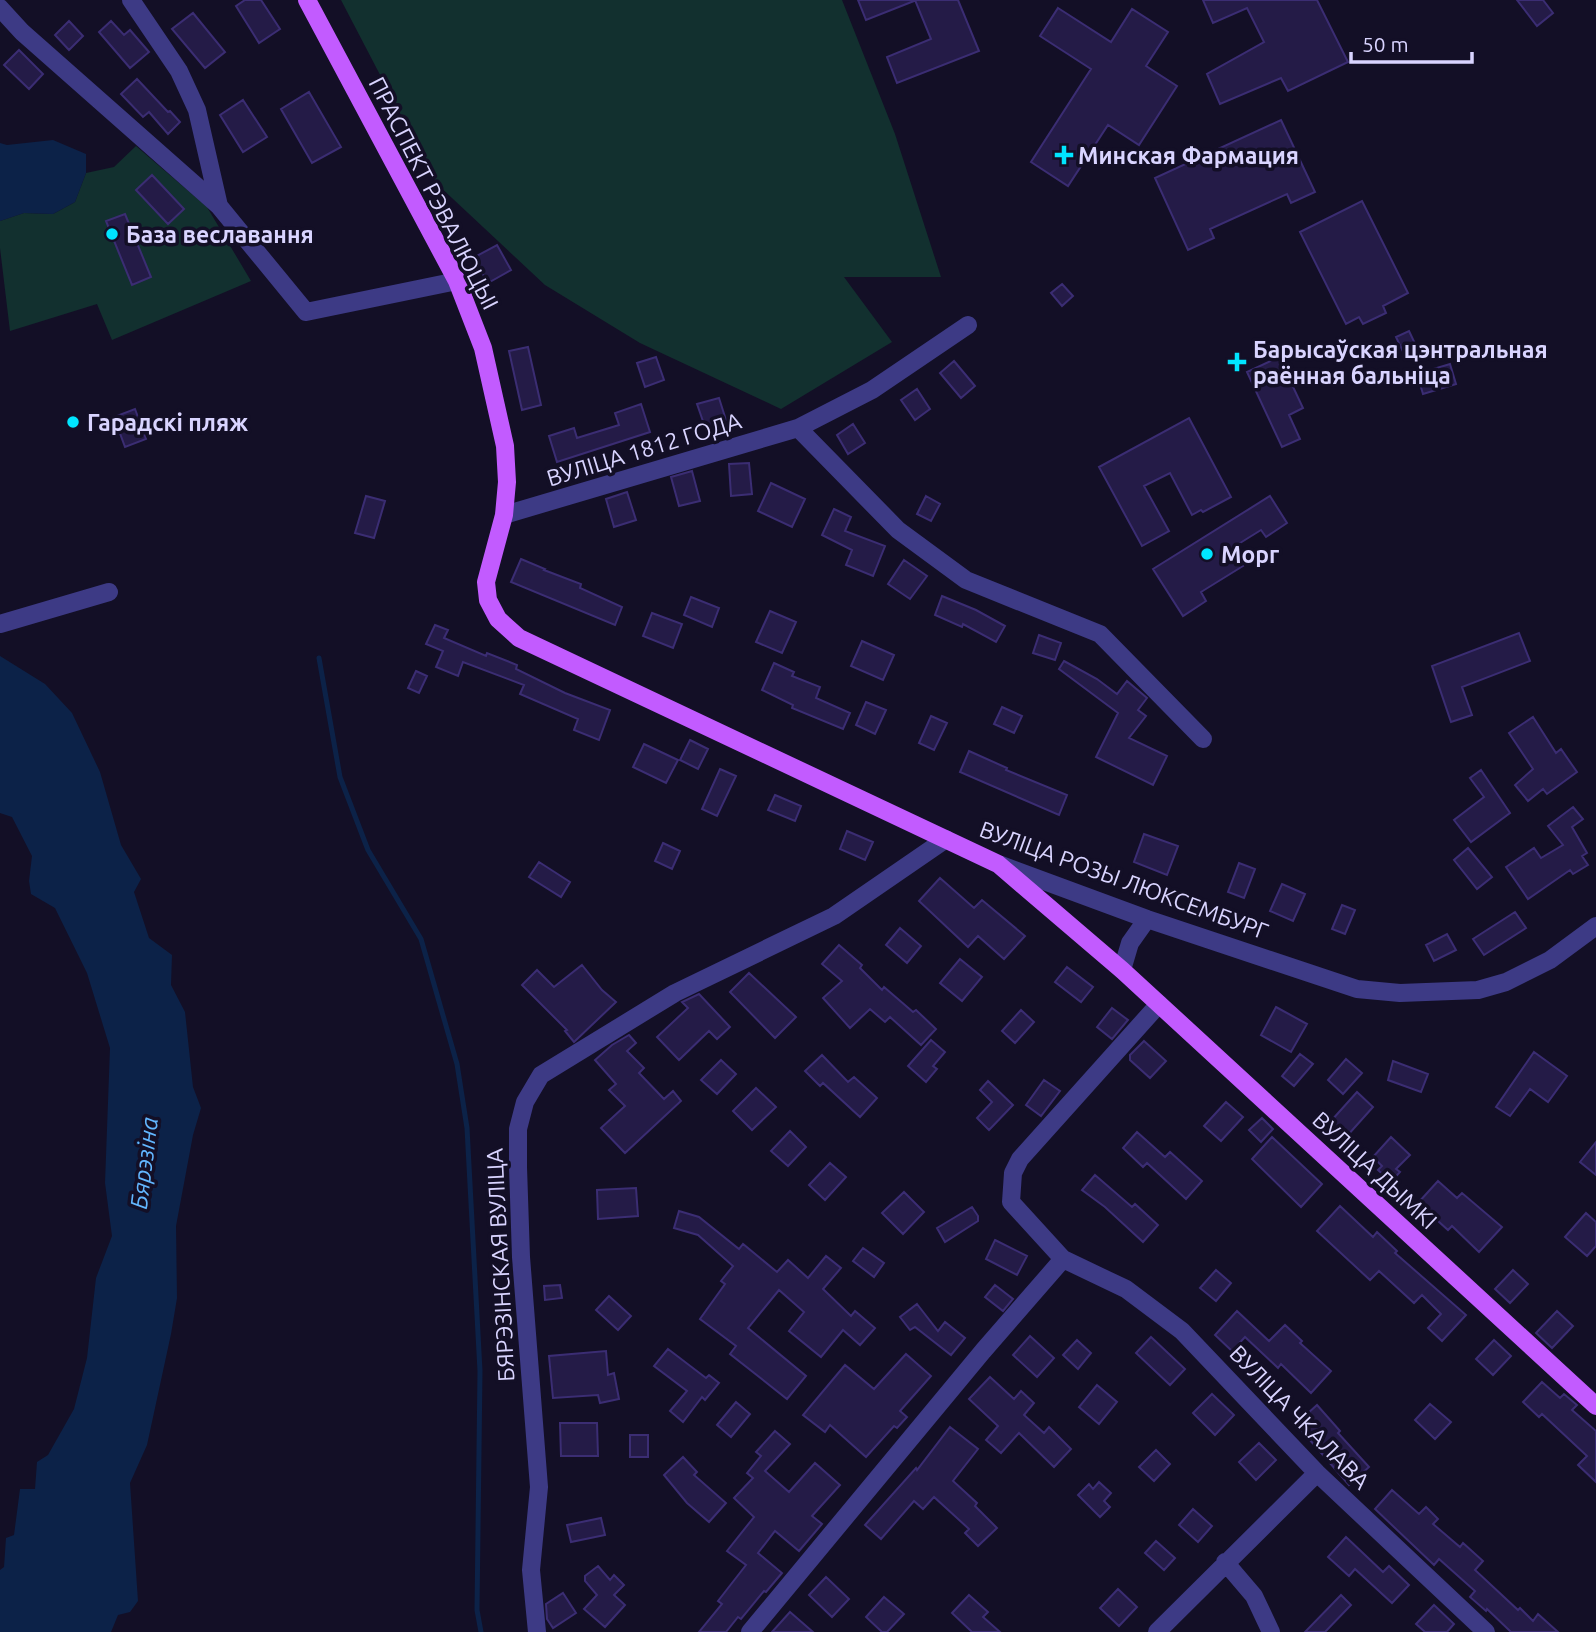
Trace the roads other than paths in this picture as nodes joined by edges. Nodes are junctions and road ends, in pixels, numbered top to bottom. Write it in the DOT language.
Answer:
graph roads {
  1 [pos="131,0"];
  2 [pos="307,0"];
  3 [pos="0,8"];
  4 [pos="219,206"];
  5 [pos="457,281"];
  6 [pos="968,325"];
  7 [pos="798,428"];
  8 [pos="504,515"];
  9 [pos="109,592"];
  10 [pos="498,619"];
  11 [pos="0,624"];
  12 [pos="1203,740"];
  13 [pos="946,839"];
  14 [pos="998,864"];
  15 [pos="1147,919"];
  16 [pos="1596,926"];
  17 [pos="1122,970"];
  18 [pos="1159,1004"];
  19 [pos="1063,1259"];
  20 [pos="1596,1406"];
  21 [pos="1317,1473"];
  22 [pos="1226,1562"];
  23 [pos="537,1632"];
  24 [pos="750,1632"];
  25 [pos="1157,1632"];
  26 [pos="1271,1632"];
  27 [pos="1486,1632"];
  1 -- 4 [label="street"];
  2 -- 5 [label="main road, ПРАСПЕКТ РЭВАЛЮЦЫІ"];
  3 -- 4 [label="street"];
  4 -- 5 [label="street"];
  5 -- 8 [label="main road, ПРАСПЕКТ РЭВАЛЮЦЫІ"];
  6 -- 7 [label="street, ВУЛІЦА 1812 ГОДА"];
  7 -- 8 [label="street, ВУЛІЦА 1812 ГОДА"];
  7 -- 12 [label="street"];
  8 -- 10 [label="main road, ПРАСПЕКТ РЭВАЛЮЦЫІ"];
  9 -- 11 [label="street"];
  10 -- 13 [label="main road, ВУЛІЦА РОЗЫ ЛЮКСЕМБУРГ"];
  13 -- 14 [label="main road, ВУЛІЦА РОЗЫ ЛЮКСЕМБУРГ"];
  13 -- 23 [label="street, БЯРЭЗІНСКАЯ ВУЛІЦА"];
  14 -- 15 [label="street, ВУЛІЦА РОЗЫ ЛЮКСЕМБУРГ"];
  14 -- 17 [label="main road, ВУЛІЦА ДЫМКІ"];
  15 -- 16 [label="street, ВУЛІЦА РОЗЫ ЛЮКСЕМБУРГ"];
  15 -- 17 [label="street"];
  17 -- 18 [label="main road, ВУЛІЦА ДЫМКІ"];
  18 -- 19 [label="street"];
  18 -- 20 [label="main road, ВУЛІЦА ДЫМКІ"];
  19 -- 21 [label="street, ВУЛІЦА ЧКАЛАВА"];
  19 -- 24 [label="street"];
  21 -- 22 [label="street"];
  21 -- 27 [label="street, ВУЛІЦА ЧКАЛАВА"];
  22 -- 25 [label="street"];
  22 -- 26 [label="street"];
}
